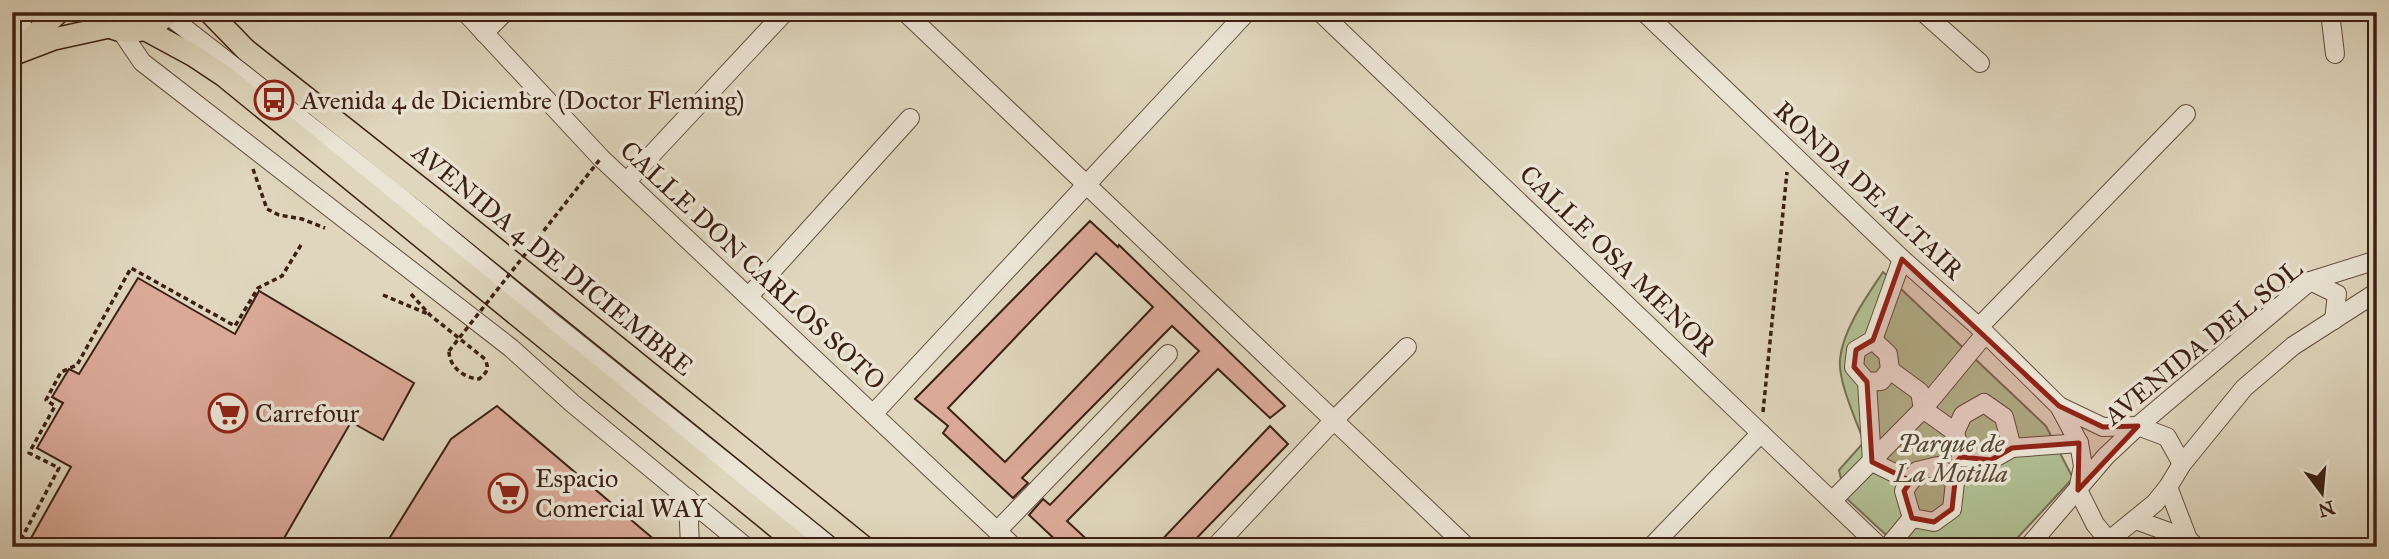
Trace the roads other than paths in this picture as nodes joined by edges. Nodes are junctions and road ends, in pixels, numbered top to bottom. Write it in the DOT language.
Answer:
graph roads {
  1 [pos="24,12"];
  2 [pos="58,12"];
  3 [pos="91,12"];
  4 [pos="209,12"];
  5 [pos="465,12"];
  6 [pos="505,12"];
  7 [pos="785,12"];
  8 [pos="905,12"];
  9 [pos="1247,12"];
  10 [pos="1320,12"];
  11 [pos="1644,12"];
  12 [pos="1923,12"];
  13 [pos="2330,12"];
  14 [pos="170,13"];
  15 [pos="115,29"];
  16 [pos="146,30"];
  17 [pos="484,33"];
  18 [pos="12,34"];
  19 [pos="2336,54"];
  20 [pos="12,55"];
  21 [pos="1980,64"];
  22 [pos="2186,114"];
  23 [pos="910,118"];
  24 [pos="627,181"];
  25 [pos="1087,186"];
  26 [pos="1902,259"];
  27 [pos="2377,260"];
  28 [pos="2310,281"];
  29 [pos="2377,292"];
  30 [pos="749,296"];
  31 [pos="2334,320"];
  32 [pos="1982,331"];
  33 [pos="1873,340"];
  34 [pos="1407,347"];
  35 [pos="1168,354"];
  36 [pos="1890,370"];
  37 [pos="1867,382"];
  38 [pos="2059,406"];
  39 [pos="1923,410"];
  40 [pos="873,414"];
  41 [pos="1334,420"];
  42 [pos="2138,426"];
  43 [pos="1955,432"];
  44 [pos="1761,433"];
  45 [pos="2079,443"];
  46 [pos="2012,448"];
  47 [pos="1961,457"];
  48 [pos="1872,463"];
  49 [pos="2182,464"];
  50 [pos="1946,473"];
  51 [pos="1911,481"];
  52 [pos="2168,487"];
  53 [pos="2078,490"];
  54 [pos="688,498"];
  55 [pos="1832,501"];
  56 [pos="1912,518"];
  57 [pos="2136,520"];
  58 [pos="997,531"];
  59 [pos="2105,543"];
  60 [pos="2192,543"];
  61 [pos="690,547"];
  62 [pos="746,547"];
  63 [pos="801,547"];
  64 [pos="831,547"];
  65 [pos="844,547"];
  66 [pos="864,547"];
  67 [pos="1014,547"];
  68 [pos="1215,547"];
  69 [pos="1467,547"];
  70 [pos="1651,547"];
  71 [pos="1880,547"];
  72 [pos="1888,547"];
  73 [pos="2028,547"];
  1 -- 18 [label="street"];
  2 -- 20 [label="main road"];
  3 -- 15 [label="main road"];
  4 -- 66 [label="main road, AVENIDA 4 DE DICIEMBRE"];
  5 -- 17 [label="street, CALLE DON CARLOS SOTO"];
  6 -- 17 [label="street"];
  7 -- 24 [label="street"];
  8 -- 25 [label="street"];
  9 -- 25 [label="street"];
  10 -- 44 [label="street, CALLE OSA MENOR"];
  11 -- 26 [label="street, RONDA DE ALTAIR"];
  12 -- 21 [label="street"];
  13 -- 19 [label="street"];
  14 -- 16 [label="main road"];
  14 -- 64 [label="street"];
  14 -- 65 [label="street"];
  15 -- 16 [label="main road"];
  15 -- 20 [label="main road"];
  15 -- 54 [label="street"];
  16 -- 63 [label="main road"];
  17 -- 24 [label="street, CALLE DON CARLOS SOTO"];
  22 -- 32 [label="street"];
  23 -- 30 [label="street"];
  24 -- 30 [label="street, CALLE DON CARLOS SOTO"];
  25 -- 40 [label="street"];
  25 -- 41 [label="street"];
  26 -- 32 [label="street, RONDA DE ALTAIR"];
  26 -- 33 [label="street"];
  27 -- 28 [label="street, AVENIDA DEL SOL"];
  28 -- 31 [label="street"];
  28 -- 42 [label="street, AVENIDA DEL SOL"];
  29 -- 31 [label="street"];
  30 -- 40 [label="street, CALLE DON CARLOS SOTO"];
  31 -- 49 [label="street"];
  32 -- 38 [label="street, RONDA DE ALTAIR"];
  32 -- 39 [label="street"];
  33 -- 36 [label="street"];
  33 -- 37 [label="street"];
  34 -- 41 [label="street"];
  35 -- 58 [label="street"];
  36 -- 37 [label="street"];
  36 -- 39 [label="street"];
  37 -- 48 [label="street"];
  38 -- 42 [label="street, RONDA DE ALTAIR"];
  38 -- 45 [label="street, RONDA DE ALTAIR"];
  39 -- 43 [label="street"];
  39 -- 48 [label="street"];
  40 -- 58 [label="street, CALLE DON CARLOS SOTO"];
  41 -- 68 [label="street"];
  41 -- 69 [label="street"];
  42 -- 49 [label="street"];
  42 -- 53 [label="street, AVENIDA DEL SOL"];
  43 -- 46 [label="street"];
  43 -- 47 [label="street"];
  44 -- 55 [label="street, CALLE OSA MENOR"];
  44 -- 70 [label="street"];
  45 -- 46 [label="street"];
  45 -- 53 [label="street, RONDA DE ALTAIR"];
  46 -- 47 [label="street"];
  47 -- 50 [label="street"];
  48 -- 51 [label="street"];
  48 -- 55 [label="street"];
  49 -- 52 [label="street"];
  50 -- 51 [label="street"];
  50 -- 56 [label="street"];
  51 -- 56 [label="street"];
  52 -- 57 [label="street"];
  52 -- 60 [label="street"];
  53 -- 59 [label="street"];
  53 -- 73 [label="street, AVENIDA DEL SOL"];
  54 -- 61 [label="street"];
  54 -- 62 [label="street"];
  55 -- 71 [label="street, CALLE OSA MENOR"];
  56 -- 72 [label="street"];
  57 -- 59 [label="street"];
  57 -- 60 [label="street"];
  58 -- 67 [label="street, CALLE DON CARLOS SOTO"];
}
